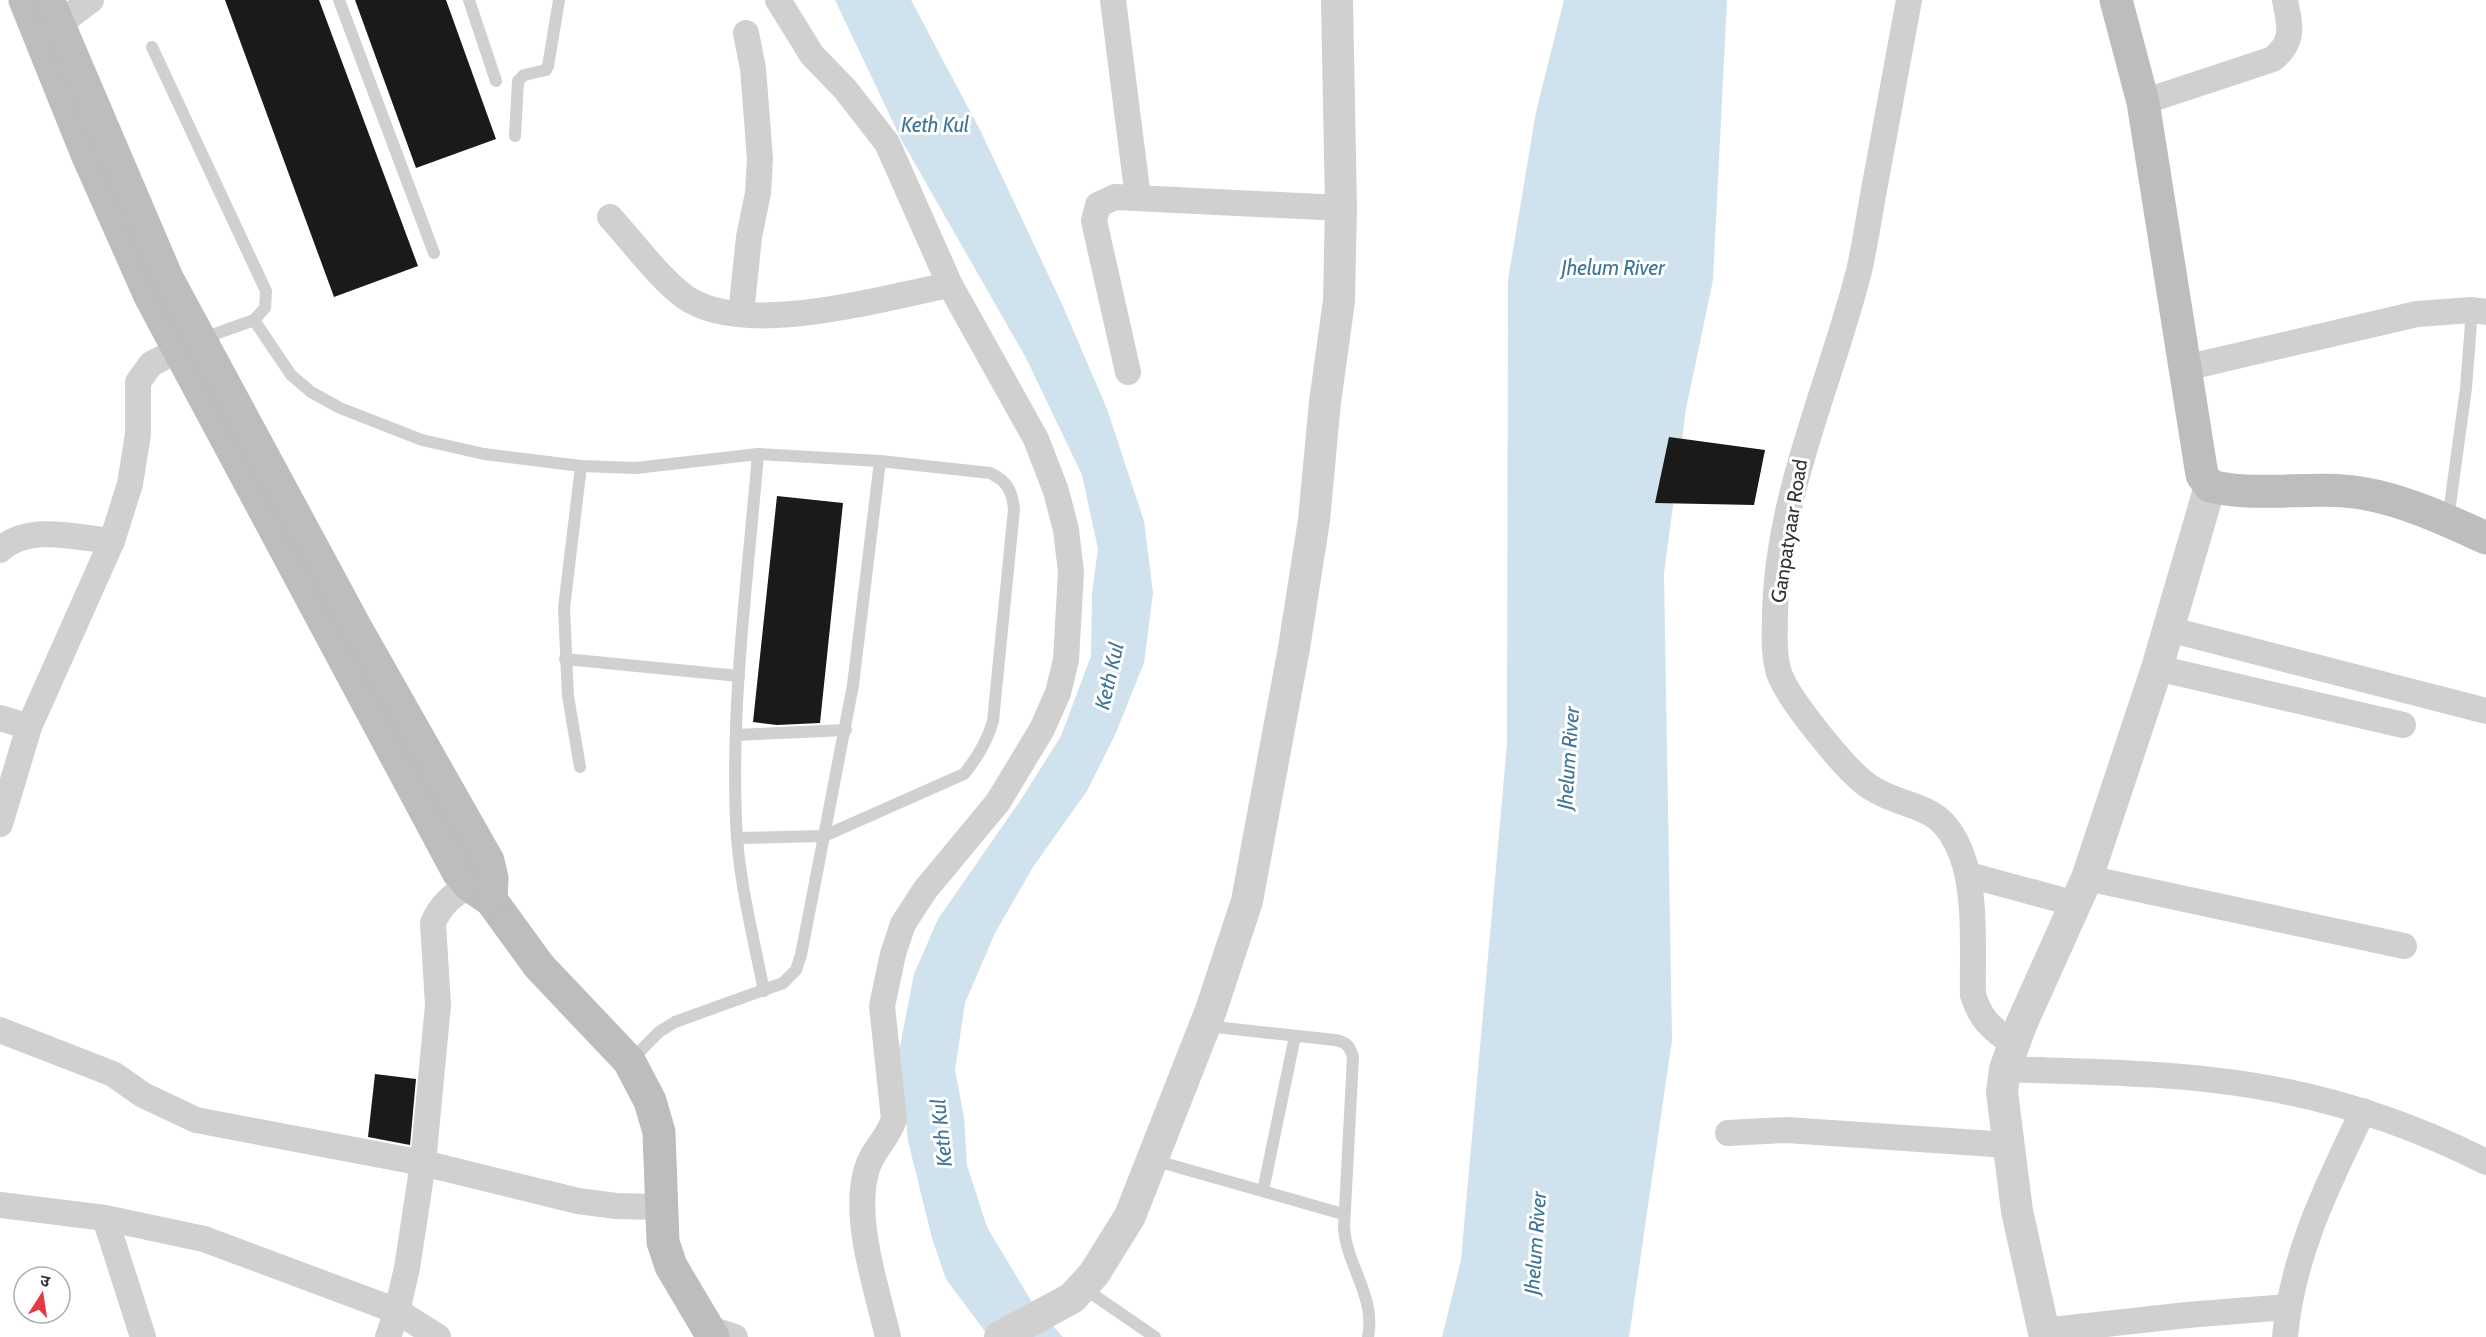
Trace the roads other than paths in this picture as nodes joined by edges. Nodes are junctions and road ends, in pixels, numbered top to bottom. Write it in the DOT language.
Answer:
graph roads {
  1 [pos="25,0"];
  2 [pos="91,0"];
  3 [pos="339,0"];
  4 [pos="469,0"];
  5 [pos="560,0"];
  6 [pos="778,0"];
  7 [pos="1113,0"];
  8 [pos="1337,0"];
  9 [pos="1909,0"];
  10 [pos="2116,0"];
  11 [pos="2285,0"];
  12 [pos="49,19"];
  13 [pos="746,33"];
  14 [pos="152,47"];
  15 [pos="496,81"];
  16 [pos="2143,102"];
  17 [pos="515,136"];
  18 [pos="1138,198"];
  19 [pos="1341,208"];
  20 [pos="610,217"];
  21 [pos="434,253"];
  22 [pos="950,285"];
  23 [pos="2479,311"];
  24 [pos="741,314"];
  25 [pos="254,320"];
  26 [pos="189,345"];
  27 [pos="2185,368"];
  28 [pos="1128,372"];
  29 [pos="758,454"];
  30 [pos="880,461"];
  31 [pos="581,466"];
  32 [pos="2210,486"];
  33 [pos="2448,520"];
  34 [pos="2486,538"];
  35 [pos="112,541"];
  36 [pos="0,550"];
  37 [pos="2168,629"];
  38 [pos="565,659"];
  39 [pos="2157,668"];
  40 [pos="739,676"];
  41 [pos="2486,711"];
  42 [pos="0,718"];
  43 [pos="2403,725"];
  44 [pos="29,727"];
  45 [pos="846,730"];
  46 [pos="736,735"];
  47 [pos="580,767"];
  48 [pos="0,824"];
  49 [pos="824,836"];
  50 [pos="738,838"];
  51 [pos="1969,874"];
  52 [pos="2081,891"];
  53 [pos="480,893"];
  54 [pos="2404,946"];
  55 [pos="764,991"];
  56 [pos="1205,1026"];
  57 [pos="0,1030"];
  58 [pos="1295,1036"];
  59 [pos="2009,1057"];
  60 [pos="629,1061"];
  61 [pos="2363,1111"];
  62 [pos="1728,1133"];
  63 [pos="2008,1145"];
  64 [pos="1152,1160"];
  65 [pos="2486,1162"];
  66 [pos="423,1163"];
  67 [pos="1263,1191"];
  68 [pos="0,1205"];
  69 [pos="660,1207"];
  70 [pos="1343,1214"];
  71 [pos="105,1218"];
  72 [pos="1077,1293"];
  73 [pos="2287,1307"];
  74 [pos="397,1311"];
  75 [pos="719,1334"];
  76 [pos="2044,1334"];
  77 [pos="143,1337"];
  78 [pos="388,1337"];
  79 [pos="438,1337"];
  80 [pos="888,1337"];
  81 [pos="1000,1337"];
  82 [pos="1155,1337"];
  83 [pos="1368,1337"];
  84 [pos="2285,1337"];
  1 -- 12 [label="main road"];
  2 -- 12 [label="street"];
  3 -- 21 [label="lane"];
  4 -- 15 [label="lane"];
  5 -- 17 [label="lane"];
  6 -- 22 [label="street"];
  7 -- 18 [label="street"];
  8 -- 19 [label="street"];
  9 -- 51 [label="street, Ganpatyaar Road"];
  10 -- 16 [label="main road"];
  11 -- 16 [label="street"];
  12 -- 26 [label="main road"];
  13 -- 24 [label="street"];
  14 -- 25 [label="lane"];
  16 -- 27 [label="main road"];
  18 -- 19 [label="street"];
  18 -- 28 [label="street"];
  19 -- 56 [label="street"];
  20 -- 24 [label="street"];
  22 -- 24 [label="street"];
  22 -- 80 [label="street"];
  23 -- 27 [label="street"];
  23 -- 33 [label="lane"];
  25 -- 26 [label="lane"];
  25 -- 31 [label="lane"];
  26 -- 35 [label="street"];
  26 -- 53 [label="main road"];
  27 -- 32 [label="main road"];
  29 -- 30 [label="lane"];
  29 -- 31 [label="lane"];
  29 -- 40 [label="lane"];
  30 -- 45 [label="lane"];
  30 -- 49 [label="lane"];
  31 -- 38 [label="lane"];
  32 -- 33 [label="main road"];
  32 -- 37 [label="street"];
  33 -- 34 [label="main road"];
  35 -- 36 [label="street"];
  35 -- 44 [label="street"];
  37 -- 39 [label="street"];
  37 -- 41 [label="street"];
  38 -- 40 [label="lane"];
  38 -- 47 [label="lane"];
  39 -- 43 [label="street"];
  39 -- 52 [label="street"];
  40 -- 46 [label="lane"];
  42 -- 44 [label="street"];
  44 -- 48 [label="street"];
  45 -- 46 [label="lane"];
  45 -- 49 [label="lane"];
  46 -- 50 [label="lane"];
  49 -- 50 [label="lane"];
  49 -- 55 [label="lane"];
  50 -- 55 [label="lane"];
  51 -- 52 [label="street"];
  51 -- 59 [label="street, Ganpatyaar Road"];
  52 -- 54 [label="street"];
  52 -- 59 [label="street"];
  53 -- 60 [label="main road"];
  53 -- 66 [label="street"];
  55 -- 60 [label="lane"];
  56 -- 58 [label="lane"];
  56 -- 64 [label="street"];
  57 -- 66 [label="street"];
  58 -- 67 [label="lane"];
  58 -- 70 [label="lane"];
  59 -- 61 [label="street"];
  59 -- 63 [label="street"];
  60 -- 69 [label="main road"];
  61 -- 65 [label="street"];
  61 -- 73 [label="street"];
  62 -- 63 [label="street"];
  63 -- 76 [label="street"];
  64 -- 67 [label="lane"];
  64 -- 72 [label="street"];
  66 -- 69 [label="street"];
  66 -- 74 [label="street"];
  67 -- 70 [label="lane"];
  68 -- 71 [label="street"];
  69 -- 75 [label="main road"];
  70 -- 83 [label="lane"];
  71 -- 74 [label="street"];
  71 -- 77 [label="street"];
  72 -- 81 [label="street"];
  72 -- 82 [label="lane"];
  73 -- 76 [label="street"];
  73 -- 84 [label="street"];
  74 -- 78 [label="street"];
  74 -- 79 [label="street"];
}
